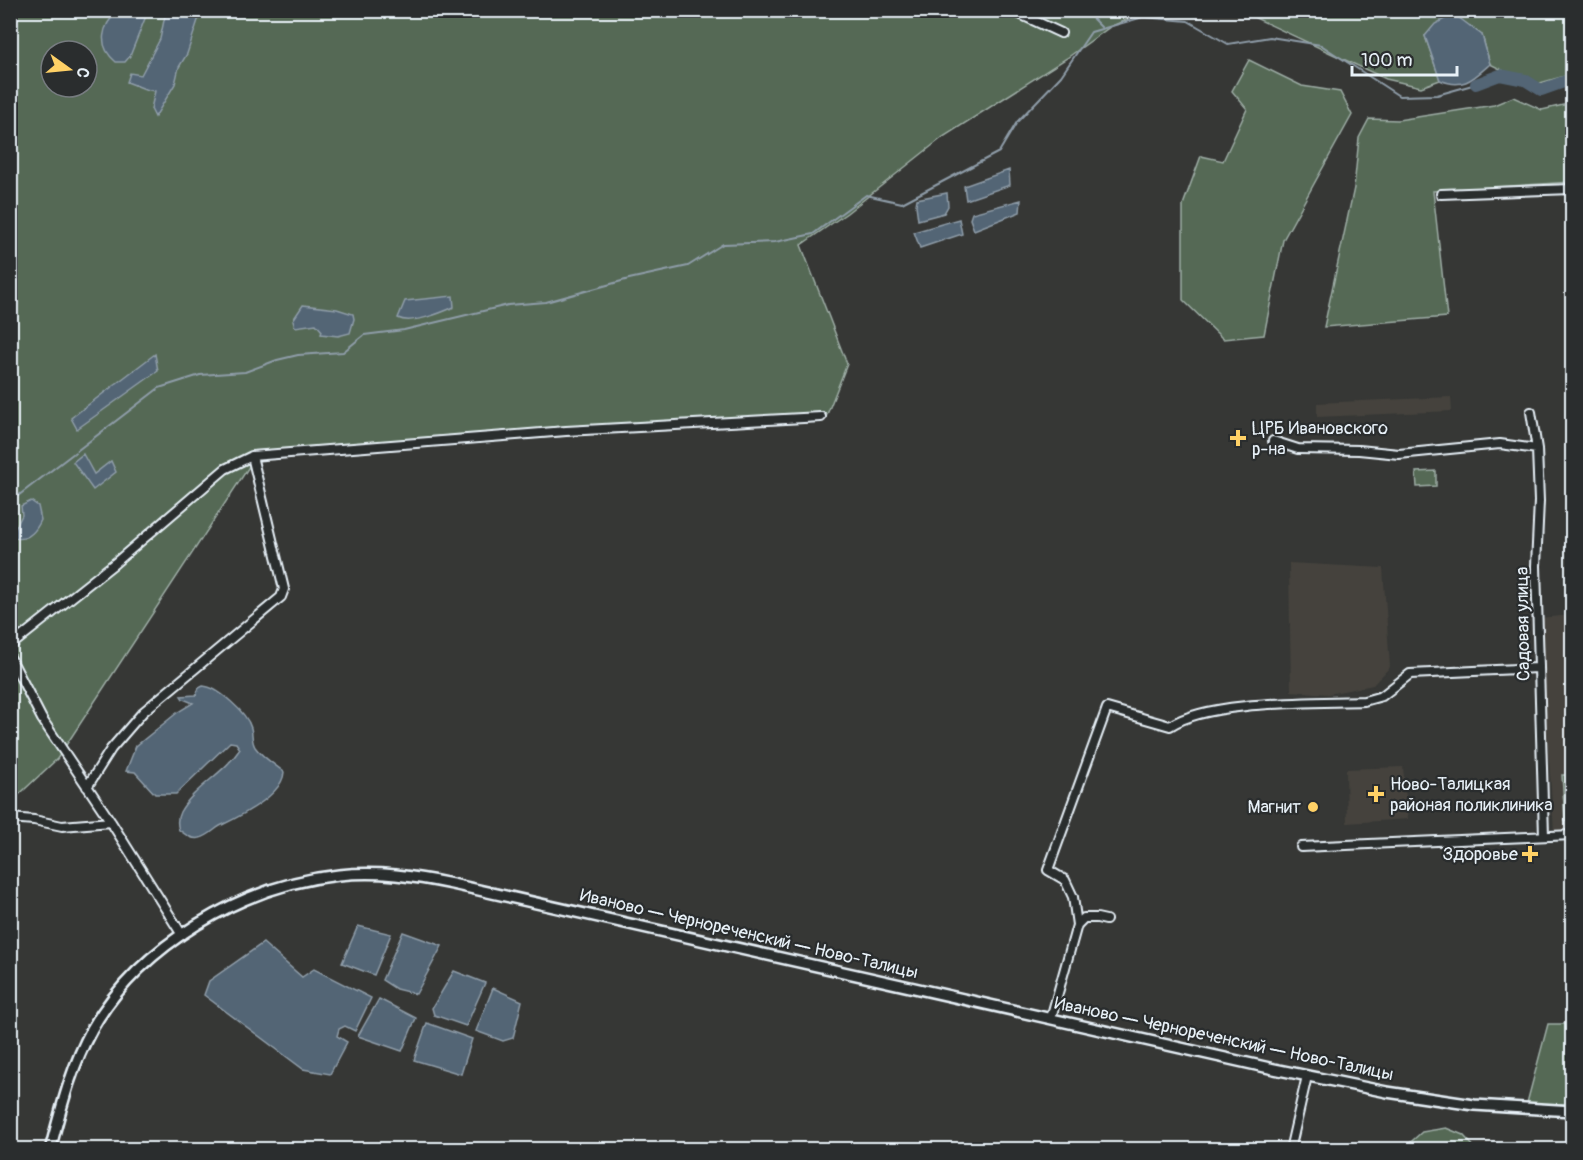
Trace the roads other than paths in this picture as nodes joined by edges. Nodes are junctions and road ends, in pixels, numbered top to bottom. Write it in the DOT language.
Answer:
graph roads {
  1 [pos="1011,10"];
  2 [pos="1061,33"];
  3 [pos="1572,189"];
  4 [pos="1441,194"];
  5 [pos="1531,412"];
  6 [pos="821,417"];
  7 [pos="1273,441"];
  8 [pos="1537,449"];
  9 [pos="252,456"];
  10 [pos="10,646"];
  11 [pos="10,657"];
  12 [pos="1538,668"];
  13 [pos="87,787"];
  14 [pos="10,818"];
  15 [pos="111,822"];
  16 [pos="1572,835"];
  17 [pos="1544,836"];
  18 [pos="1301,847"];
  19 [pos="1106,920"];
  20 [pos="1077,925"];
  21 [pos="182,935"];
  22 [pos="1052,1018"];
  23 [pos="1307,1076"];
  24 [pos="1572,1111"];
  25 [pos="50,1149"];
  26 [pos="1290,1149"];
  1 -- 2 [label="street"];
  3 -- 4 [label="street"];
  5 -- 8 [label="street, Садовая улица"];
  6 -- 9 [label="street"];
  7 -- 8 [label="street"];
  8 -- 12 [label="street, Садовая улица"];
  9 -- 10 [label="street"];
  9 -- 13 [label="street"];
  11 -- 13 [label="street"];
  12 -- 17 [label="street, Садовая улица"];
  12 -- 20 [label="street"];
  13 -- 15 [label="street"];
  14 -- 15 [label="street"];
  15 -- 21 [label="street"];
  16 -- 17 [label="street"];
  17 -- 18 [label="street"];
  19 -- 20 [label="street"];
  20 -- 22 [label="street"];
  21 -- 22 [label="main road, Иваново — Чернореченский — Ново-Талицы"];
  21 -- 25 [label="main road, Иваново — Чернореченский — Ново-Талицы"];
  22 -- 23 [label="main road, Иваново — Чернореченский — Ново-Талицы"];
  23 -- 24 [label="main road, Иваново — Чернореченский — Ново-Талицы"];
  23 -- 26 [label="street"];
}
